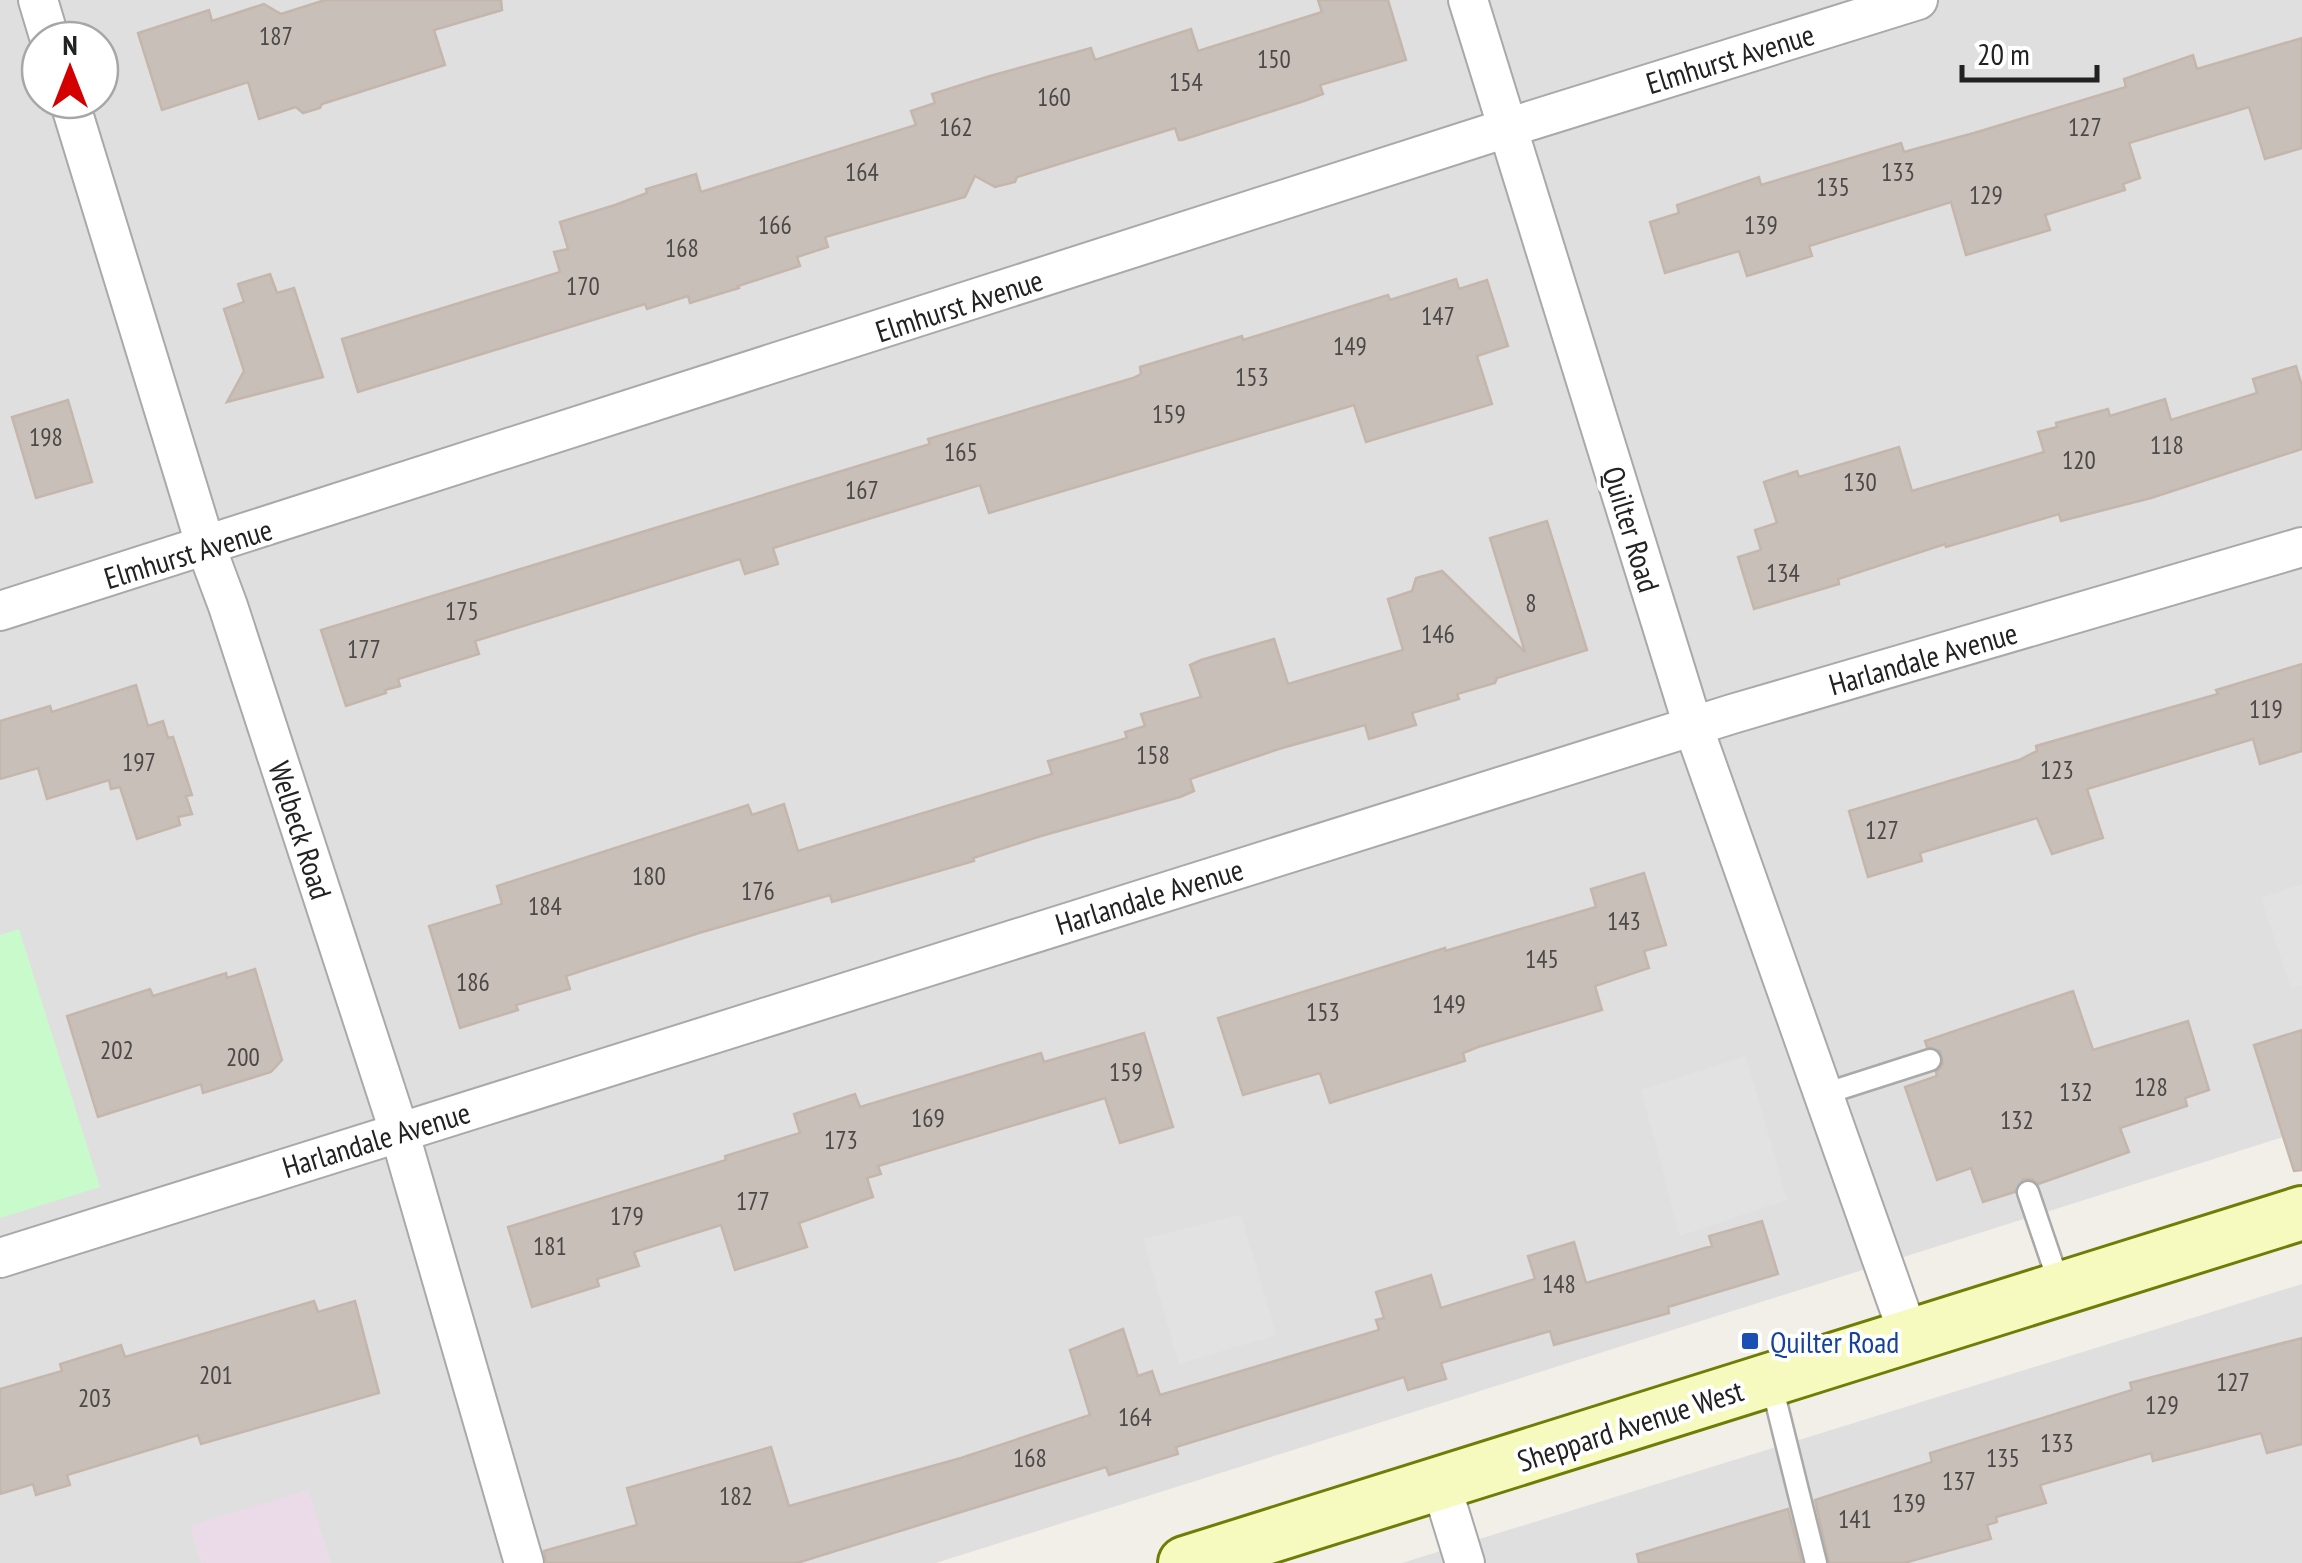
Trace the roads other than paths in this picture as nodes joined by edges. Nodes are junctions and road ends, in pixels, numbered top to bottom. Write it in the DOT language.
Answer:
graph roads {
  1 [pos="1468,0"];
  2 [pos="1918,0"];
  3 [pos="75,120"];
  4 [pos="1507,128"];
  5 [pos="2302,546"];
  6 [pos="206,548"];
  7 [pos="0,611"];
  8 [pos="1693,726"];
  9 [pos="1930,1060"];
  10 [pos="1824,1094"];
  11 [pos="399,1131"];
  12 [pos="2028,1192"];
  13 [pos="2302,1213"];
  14 [pos="0,1258"];
  15 [pos="2061,1289"];
  16 [pos="1909,1336"];
  17 [pos="1771,1380"];
  18 [pos="1441,1485"];
  19 [pos="1261,1552"];
  20 [pos="524,1563"];
  21 [pos="1185,1563"];
  22 [pos="1465,1563"];
  23 [pos="1816,1563"];
  1 -- 4 [label="street, Quilter Road"];
  2 -- 4 [label="street, Elmhurst Avenue"];
  3 -- 6 [label="street, Welbeck Road"];
  4 -- 6 [label="street, Elmhurst Avenue"];
  4 -- 8 [label="street, Quilter Road"];
  5 -- 8 [label="street, Harlandale Avenue"];
  6 -- 7 [label="street, Elmhurst Avenue"];
  6 -- 11 [label="street, Welbeck Road"];
  8 -- 10 [label="street, Quilter Road"];
  8 -- 11 [label="street, Harlandale Avenue"];
  9 -- 10 [label="lane"];
  10 -- 16 [label="street, Quilter Road"];
  11 -- 14 [label="street, Harlandale Avenue"];
  11 -- 20 [label="street, Welbeck Road"];
  12 -- 15 [label="lane"];
  13 -- 15 [label="main road, Sheppard Avenue West"];
  15 -- 16 [label="main road, Sheppard Avenue West"];
  16 -- 17 [label="main road, Sheppard Avenue West"];
  17 -- 18 [label="main road, Sheppard Avenue West"];
  17 -- 23 [label="lane"];
  18 -- 19 [label="main road, Sheppard Avenue West"];
  18 -- 22 [label="street"];
  19 -- 21 [label="main road, Sheppard Avenue West"];
}
